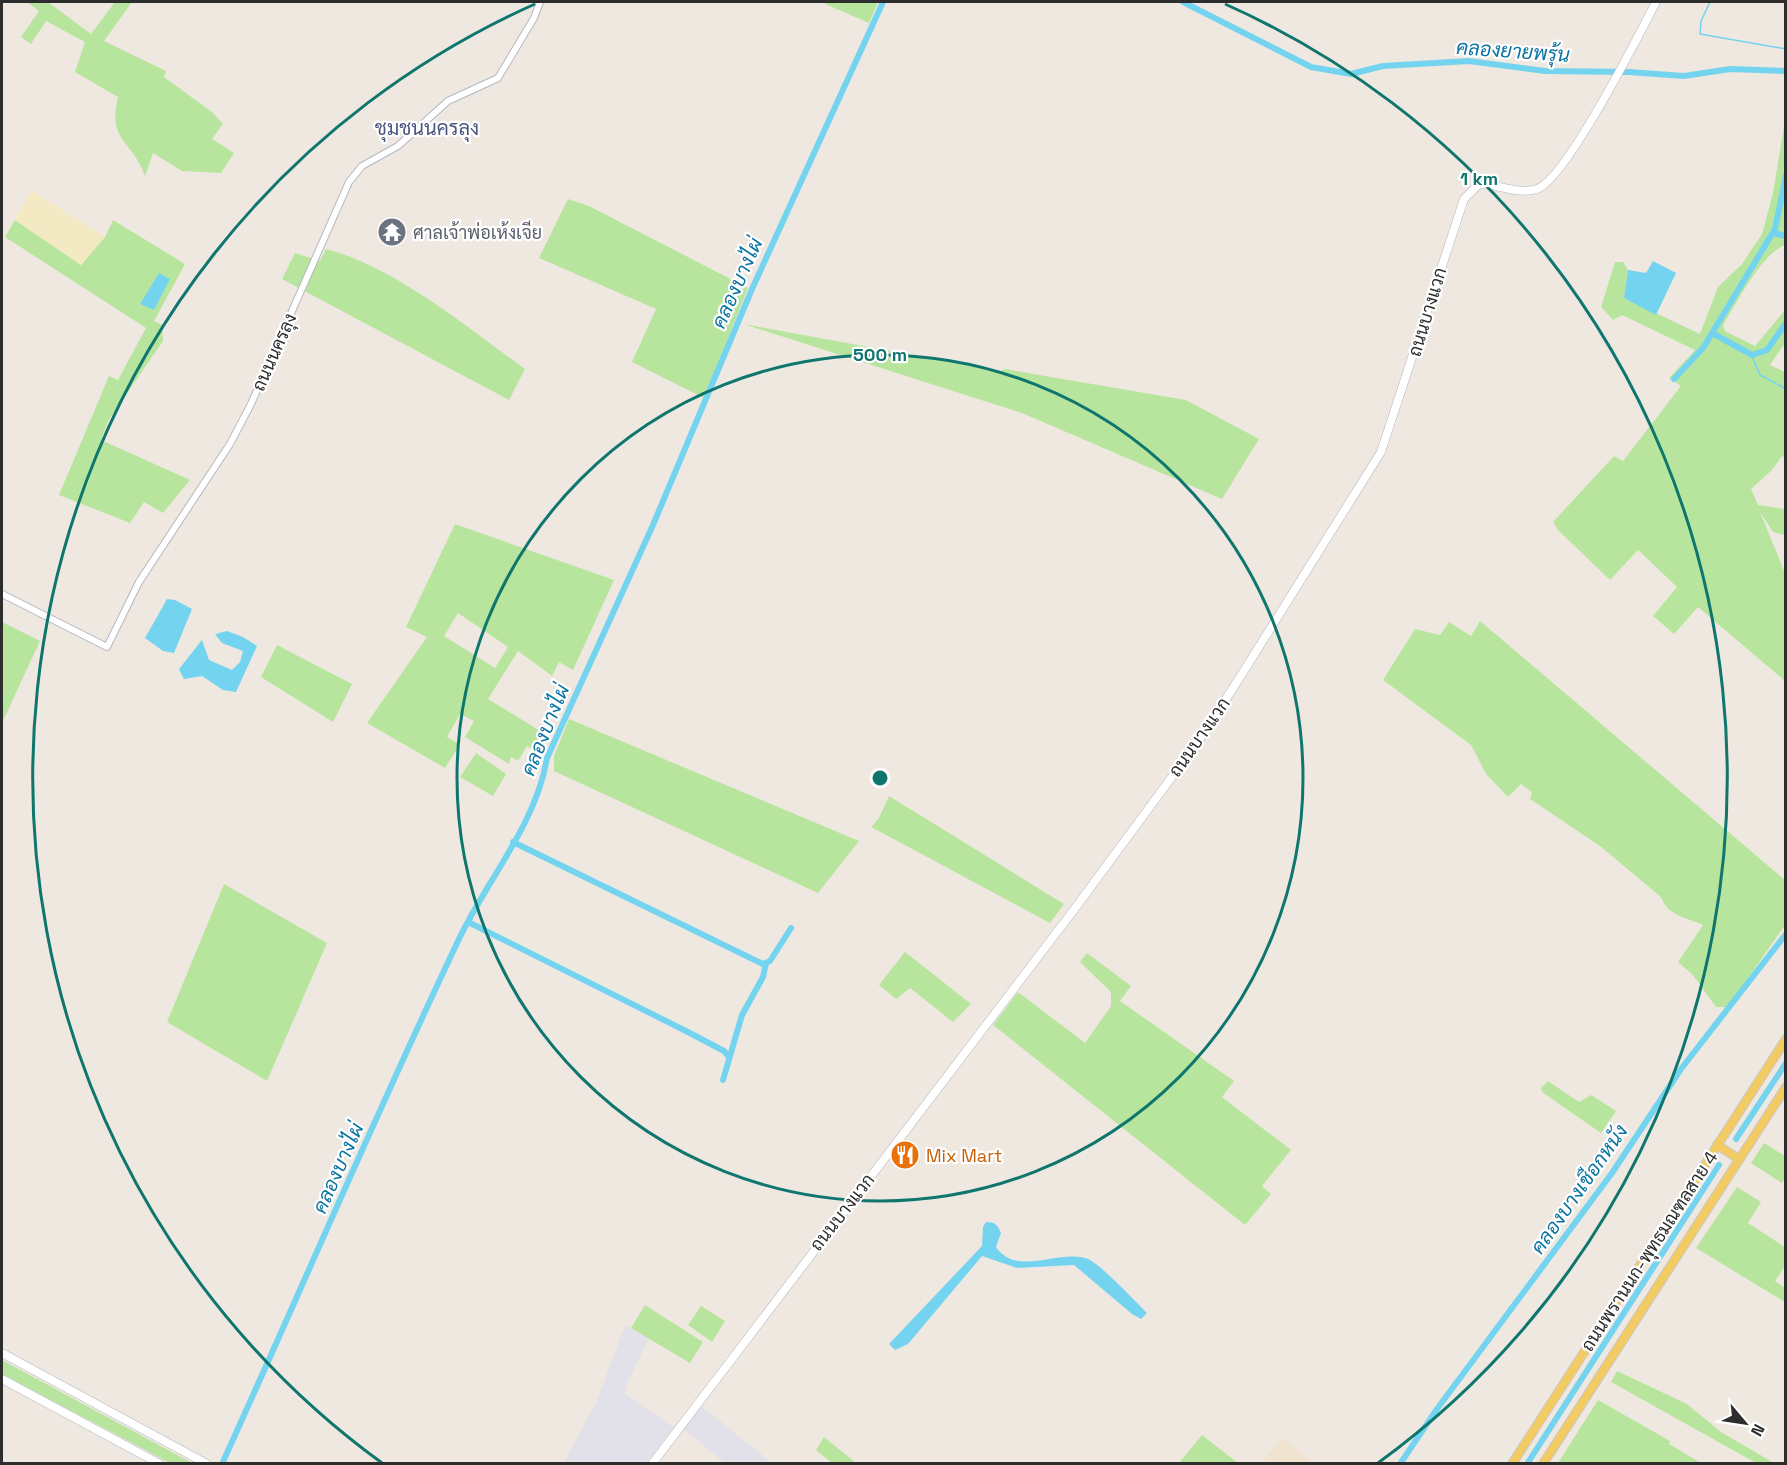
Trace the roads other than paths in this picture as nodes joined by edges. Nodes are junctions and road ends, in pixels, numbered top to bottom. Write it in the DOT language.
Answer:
graph roads {
  1 [pos="540,2"];
  2 [pos="1656,2"];
  3 [pos="2,594"];
  4 [pos="1785,1039"];
  5 [pos="1785,1087"];
  6 [pos="1717,1145"];
  7 [pos="1739,1159"];
  8 [pos="2,1353"];
  9 [pos="2,1379"];
  10 [pos="204,1462"];
  11 [pos="160,1464"];
  12 [pos="652,1464"];
  13 [pos="1512,1464"];
  14 [pos="1543,1464"];
  1 -- 3 [label="street, ถนนนครลุง"];
  2 -- 12 [label="main road, ถนนบางแวก"];
  4 -- 6 [label="main road, ถนนพรานนก-พุทธมณฑลสาย 4"];
  5 -- 7 [label="main road, ถนนพรานนก-พุทธมณฑลสาย 4"];
  6 -- 7 [label="main road"];
  6 -- 13 [label="main road, ถนนพรานนก-พุทธมณฑลสาย 4"];
  7 -- 14 [label="main road, ถนนพรานนก-พุทธมณฑลสาย 4"];
  8 -- 10 [label="main road"];
  9 -- 11 [label="main road"];
}
